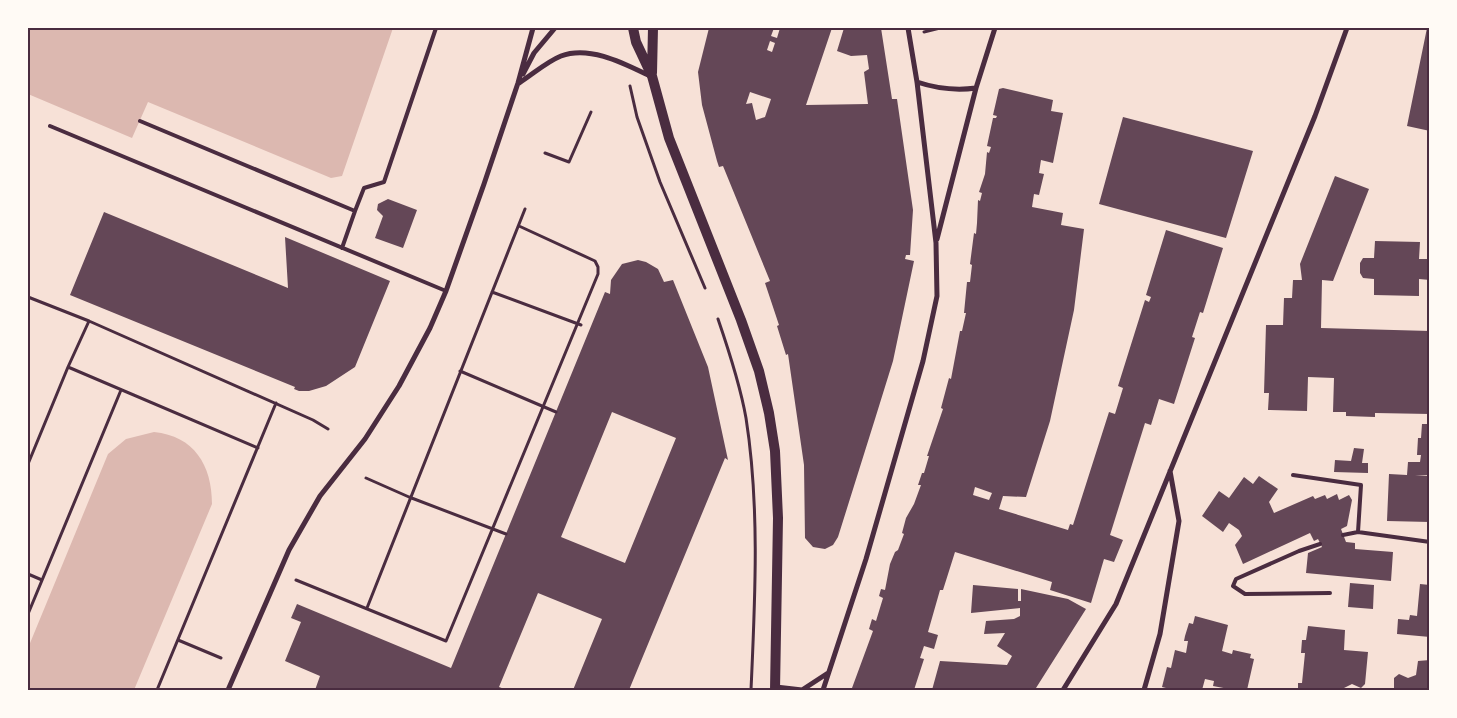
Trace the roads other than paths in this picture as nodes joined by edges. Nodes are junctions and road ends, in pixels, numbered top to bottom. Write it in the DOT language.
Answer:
graph roads {
  1 [pos="436,28"];
  2 [pos="533,28"];
  3 [pos="556,28"];
  4 [pos="634,28"];
  5 [pos="653,28"];
  6 [pos="908,28"];
  7 [pos="995,28"];
  8 [pos="1348,28"];
  9 [pos="652,76"];
  10 [pos="917,82"];
  11 [pos="518,84"];
  12 [pos="976,88"];
  13 [pos="140,121"];
  14 [pos="50,126"];
  15 [pos="355,211"];
  16 [pos="936,243"];
  17 [pos="342,248"];
  18 [pos="446,290"];
  19 [pos="1170,470"];
  20 [pos="1293,475"];
  21 [pos="1358,532"];
  22 [pos="1344,535"];
  23 [pos="1430,542"];
  24 [pos="1320,544"];
  25 [pos="1330,593"];
  26 [pos="828,673"];
  27 [pos="776,689"];
  28 [pos="228,690"];
  29 [pos="823,690"];
  30 [pos="1063,690"];
  31 [pos="1144,690"];
  1 -- 15 [label="lane"];
  2 -- 11 [label="street"];
  3 -- 11 [label="street"];
  4 -- 9 [label="main road"];
  5 -- 9 [label="main road"];
  6 -- 10 [label="street"];
  7 -- 12 [label="street"];
  8 -- 19 [label="street"];
  9 -- 11 [label="street"];
  9 -- 27 [label="main road"];
  10 -- 12 [label="street"];
  10 -- 16 [label="street"];
  11 -- 18 [label="street"];
  12 -- 16 [label="street"];
  13 -- 15 [label="lane"];
  14 -- 17 [label="lane"];
  15 -- 17 [label="lane"];
  16 -- 26 [label="street"];
  17 -- 18 [label="lane"];
  18 -- 28 [label="street"];
  19 -- 30 [label="street"];
  19 -- 31 [label="street"];
  20 -- 21 [label="lane"];
  21 -- 22 [label="lane"];
  21 -- 23 [label="lane"];
  24 -- 25 [label="lane"];
  26 -- 27 [label="street"];
  26 -- 29 [label="street"];
}
